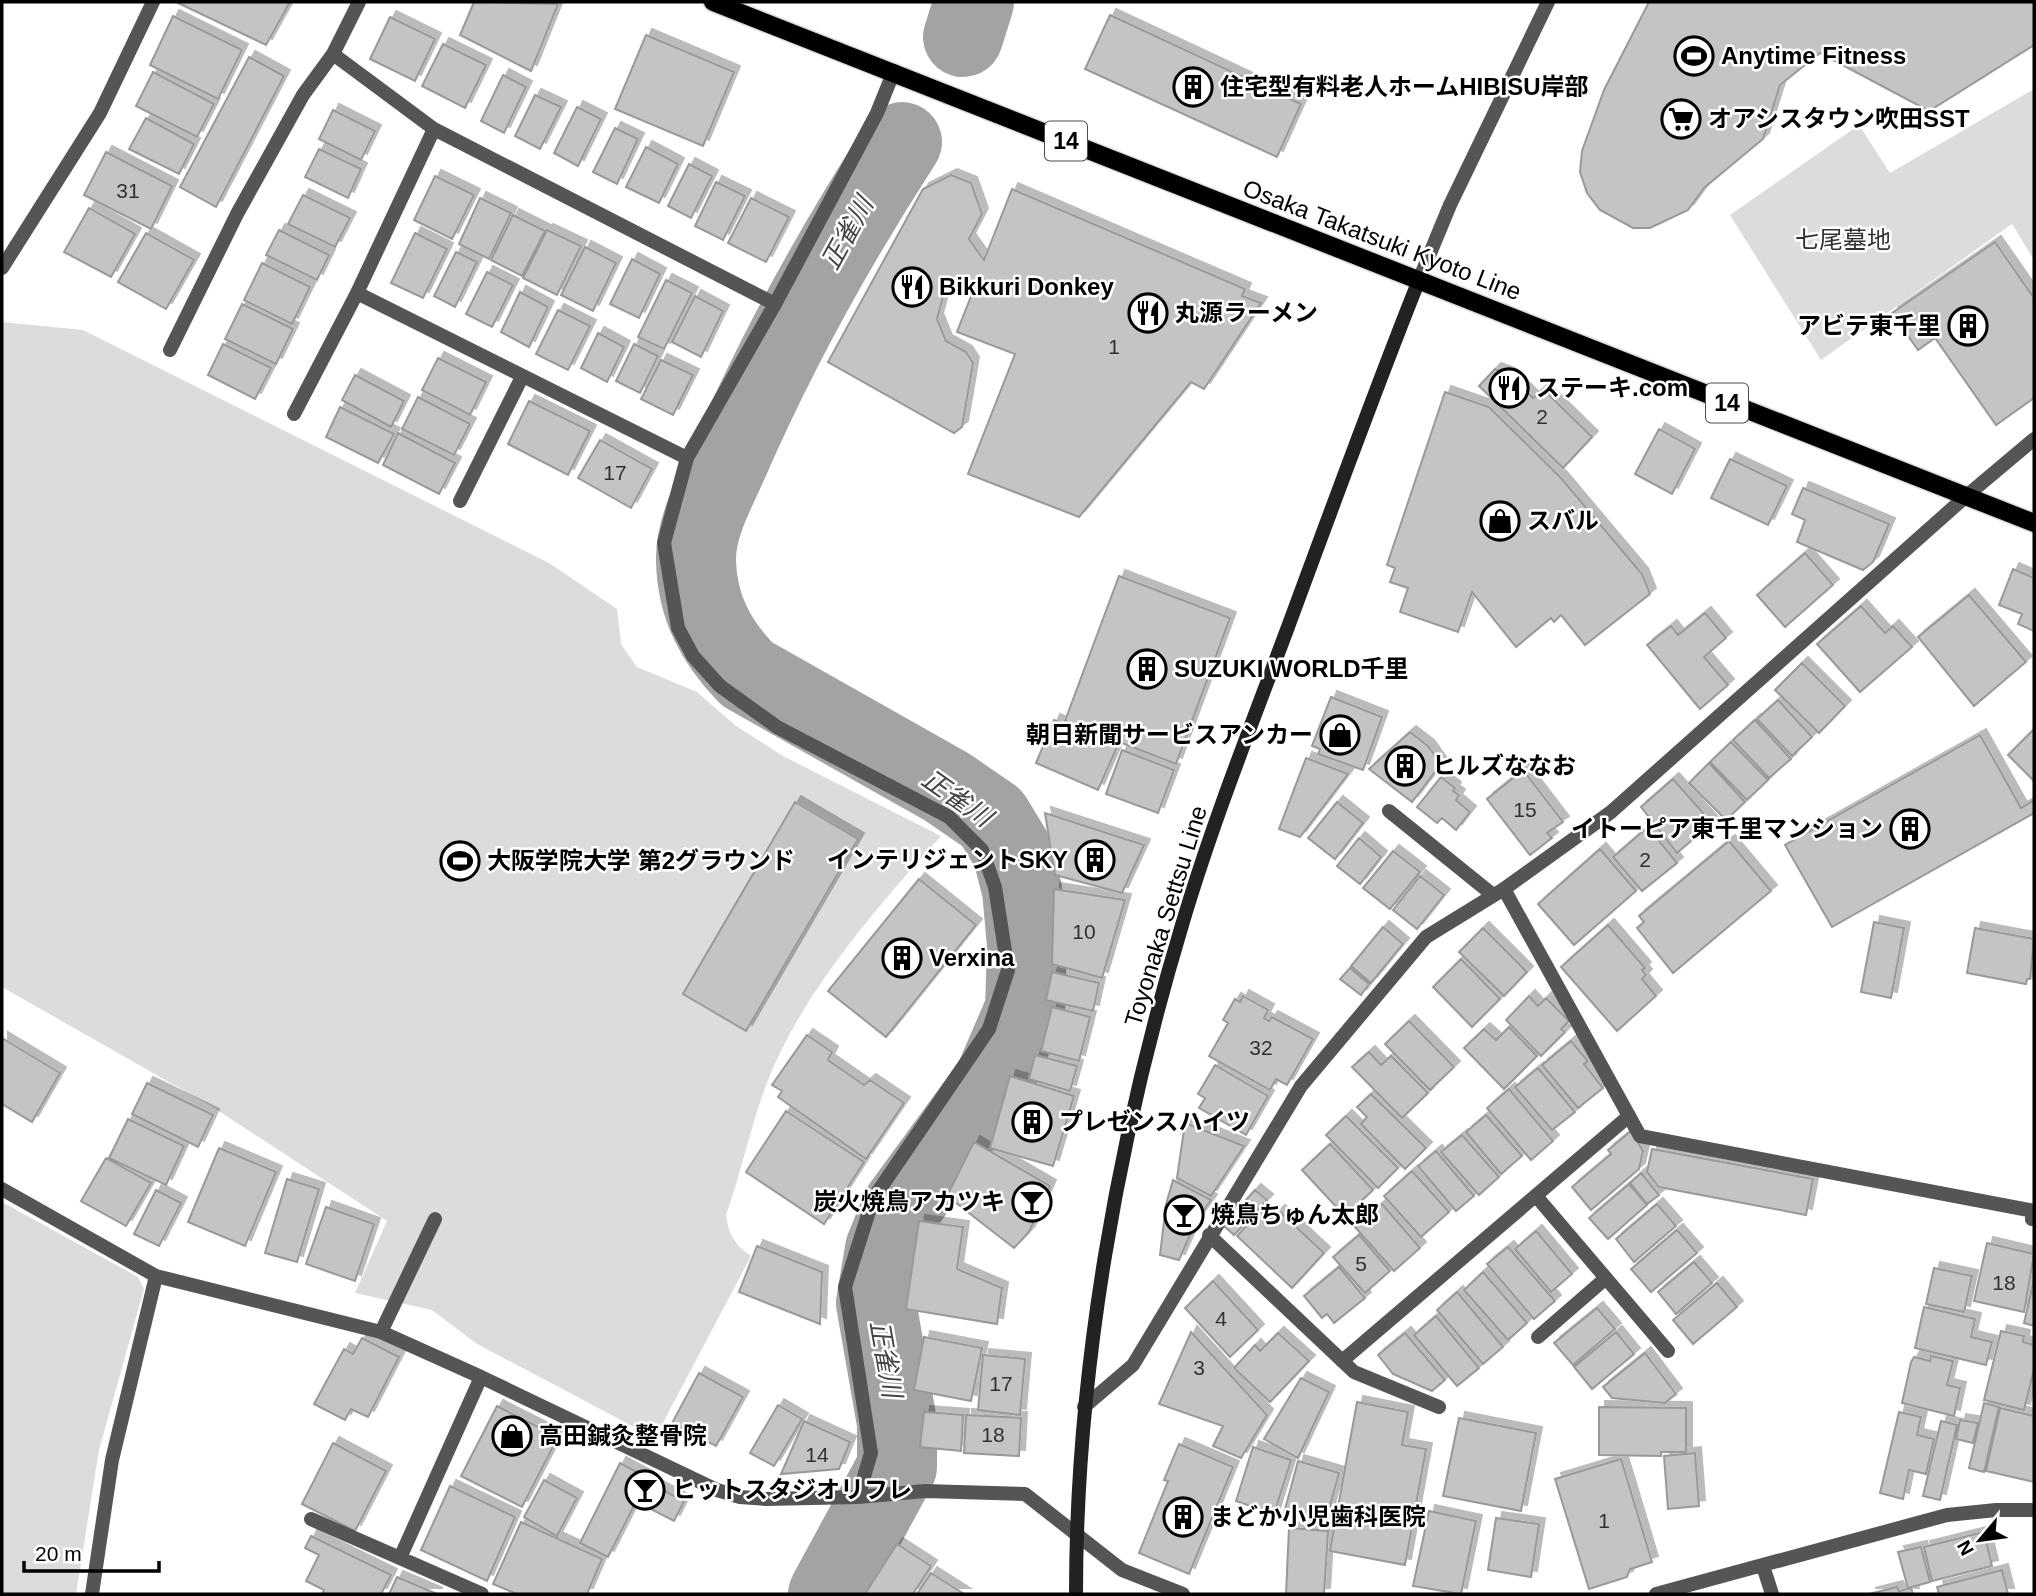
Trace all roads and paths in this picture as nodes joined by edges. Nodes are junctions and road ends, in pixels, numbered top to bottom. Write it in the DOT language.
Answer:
graph roads {
  1 [pos="153,2"];
  2 [pos="359,2"];
  3 [pos="713,2"];
  4 [pos="1548,2"];
  5 [pos="333,54"];
  6 [pos="894,71"];
  7 [pos="435,129"];
  8 [pos="2,268"];
  9 [pos="1419,280"];
  10 [pos="357,293"];
  11 [pos="775,304"];
  12 [pos="170,350"];
  13 [pos="522,377"];
  14 [pos="294,414"];
  15 [pos="2034,439"];
  16 [pos="687,458"];
  17 [pos="1964,498"];
  18 [pos="460,501"];
  19 [pos="2034,523"];
  20 [pos="1389,811"];
  21 [pos="1499,892"];
  22 [pos="1629,1116"];
  23 [pos="2,1189"];
  24 [pos="1536,1196"];
  25 [pos="435,1219"];
  26 [pos="2033,1219"];
  27 [pos="1209,1235"];
  28 [pos="156,1276"];
  29 [pos="1606,1278"];
  30 [pos="380,1332"];
  31 [pos="1538,1337"];
  32 [pos="1668,1351"];
  33 [pos="1342,1361"];
  34 [pos="481,1377"];
  35 [pos="1084,1407"];
  36 [pos="1439,1407"];
  37 [pos="858,1497"];
  38 [pos="2034,1510"];
  39 [pos="312,1519"];
  40 [pos="1076,1537"];
  41 [pos="400,1558"];
  42 [pos="1763,1566"];
  43 [pos="92,1594"];
  44 [pos="482,1594"];
  45 [pos="1076,1594"];
  46 [pos="1183,1594"];
  47 [pos="1656,1594"];
  48 [pos="1772,1594"];
  1 -- 8 [label="street"];
  2 -- 5 [label="street"];
  3 -- 6 [label="main road, Osaka Takatsuki Kyoto Line / 14"];
  4 -- 9 [label="street"];
  5 -- 7 [label="street"];
  5 -- 12 [label="street"];
  6 -- 9 [label="main road, Osaka Takatsuki Kyoto Line / 14"];
  6 -- 11 [label="street"];
  7 -- 10 [label="street"];
  7 -- 11 [label="street"];
  9 -- 17 [label="main road, Osaka Takatsuki Kyoto Line / 14"];
  9 -- 35 [label="main road, Toyonaka Settsu Line"];
  10 -- 13 [label="street"];
  10 -- 14 [label="street"];
  11 -- 16 [label="street"];
  13 -- 16 [label="street"];
  13 -- 18 [label="street"];
  15 -- 17 [label="street"];
  16 -- 37 [label="street"];
  17 -- 19 [label="main road, Osaka Takatsuki Kyoto Line / 14"];
  17 -- 21 [label="street"];
  20 -- 21 [label="street"];
  21 -- 22 [label="street"];
  21 -- 27 [label="street"];
  22 -- 24 [label="street"];
  22 -- 26 [label="street"];
  23 -- 28 [label="street"];
  24 -- 29 [label="street"];
  24 -- 33 [label="street"];
  25 -- 30 [label="street"];
  27 -- 33 [label="street"];
  27 -- 35 [label="street"];
  28 -- 30 [label="street"];
  28 -- 43 [label="street"];
  29 -- 31 [label="street"];
  29 -- 32 [label="street"];
  30 -- 34 [label="street"];
  33 -- 36 [label="street"];
  34 -- 37 [label="street"];
  34 -- 41 [label="street"];
  35 -- 40 [label="main road, Toyonaka Settsu Line"];
  37 -- 40 [label="street"];
  38 -- 42 [label="street"];
  39 -- 41 [label="street"];
  40 -- 45 [label="main road, Toyonaka Settsu Line"];
  40 -- 46 [label="street"];
  41 -- 44 [label="street"];
  42 -- 47 [label="street"];
  42 -- 48 [label="street"];
}
